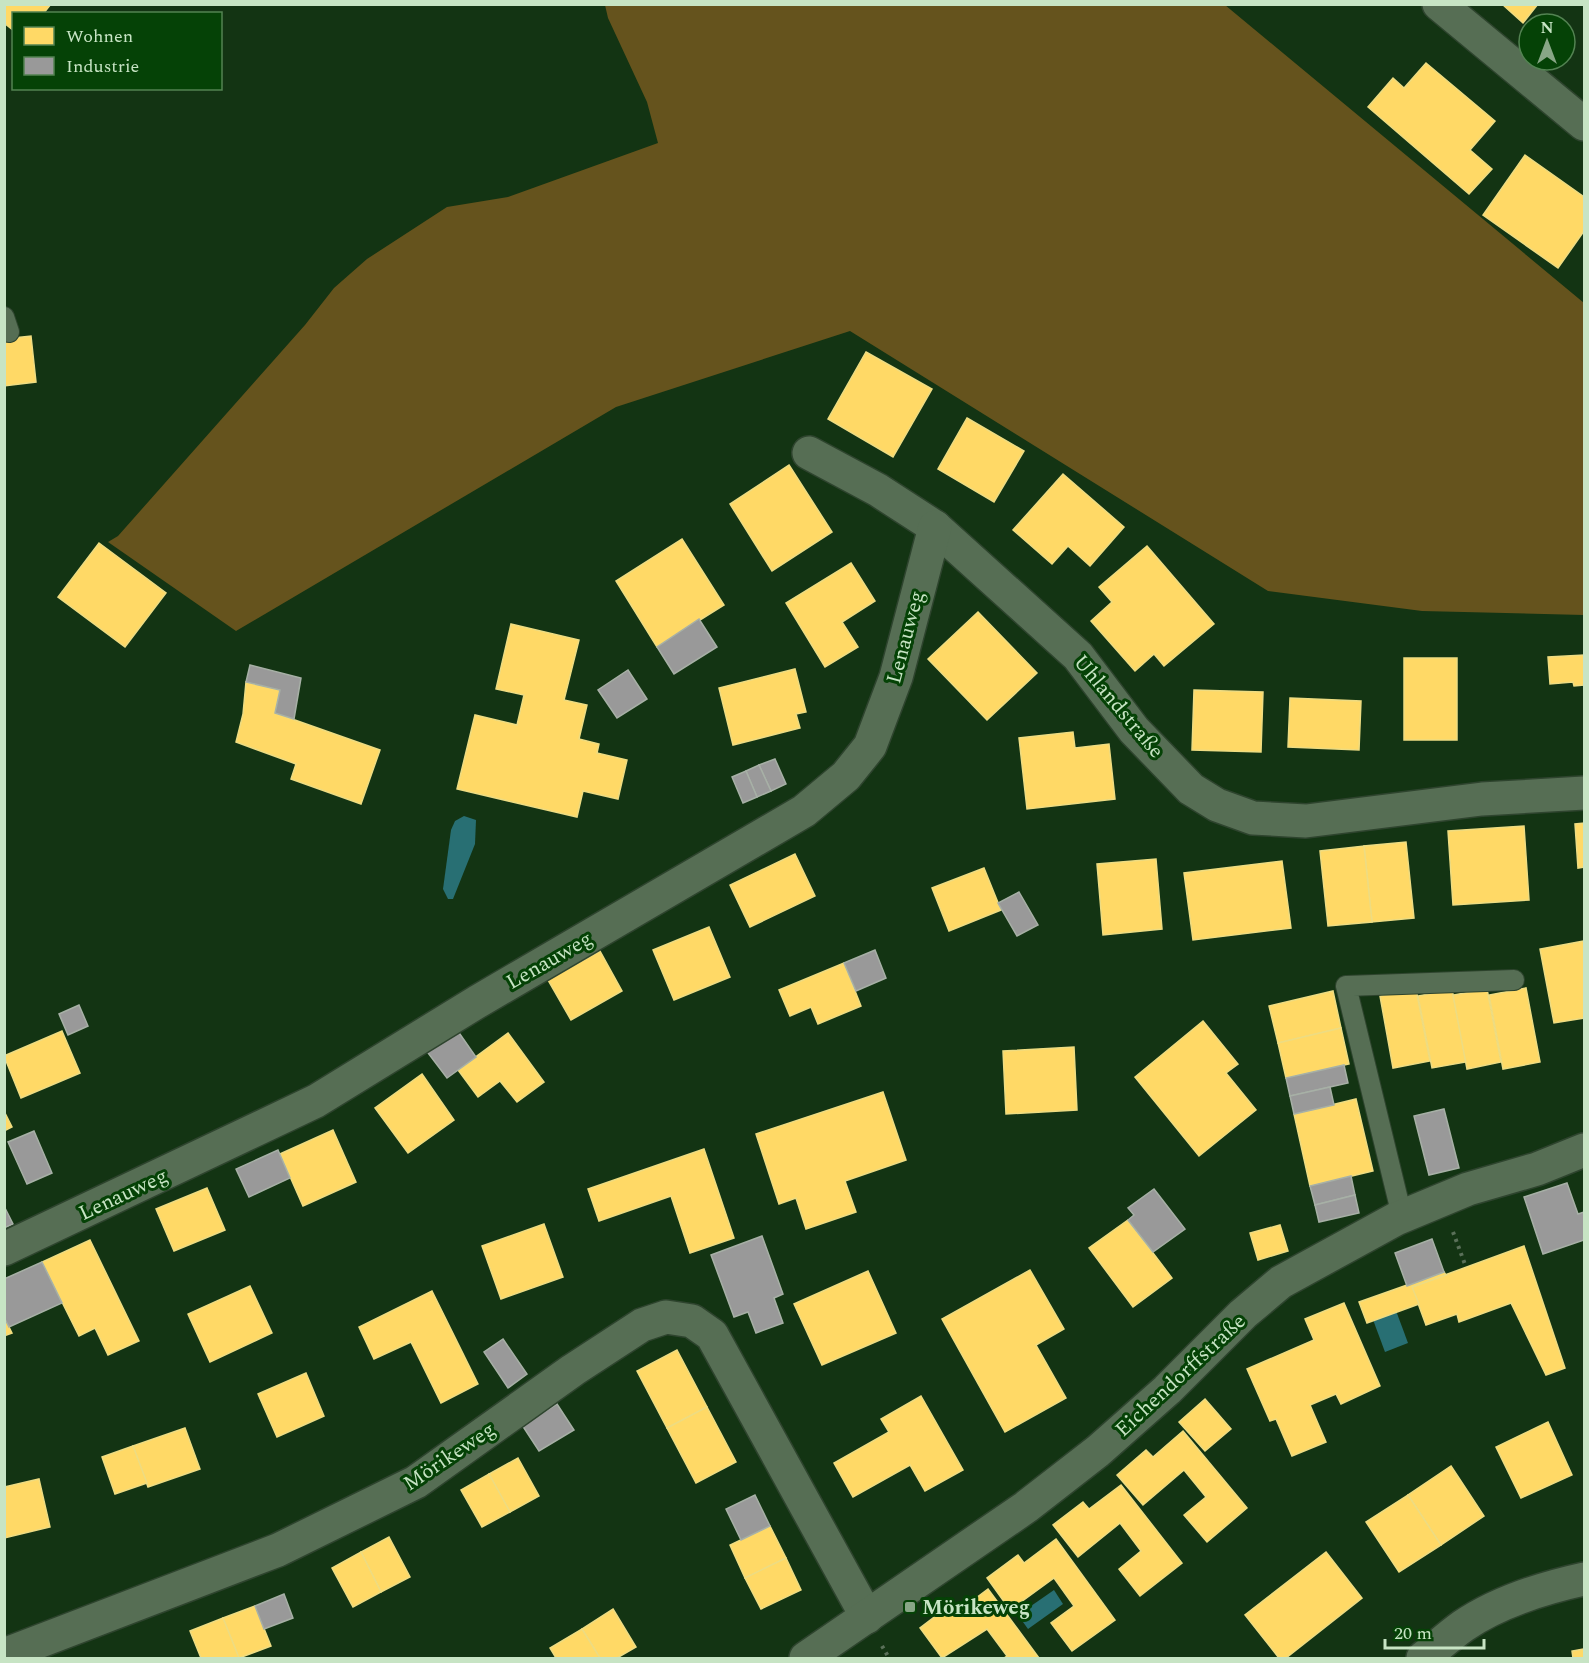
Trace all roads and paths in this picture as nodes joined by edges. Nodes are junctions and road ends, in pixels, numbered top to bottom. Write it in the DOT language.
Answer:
graph roads {
  1 [pos="1439,4"];
  2 [pos="1584,124"];
  3 [pos="809,453"];
  4 [pos="935,528"];
  5 [pos="1584,793"];
  6 [pos="1514,980"];
  7 [pos="1584,1150"];
  8 [pos="1402,1216"];
  9 [pos="1452,1231"];
  10 [pos="4,1250"];
  11 [pos="1466,1267"];
  12 [pos="1584,1580"];
  13 [pos="867,1617"];
  14 [pos="4,1655"];
  15 [pos="806,1659"];
  16 [pos="1423,1659"];
  1 -- 2 [label="street"];
  3 -- 4 [label="street, Uhlandstraße"];
  4 -- 5 [label="street, Uhlandstraße"];
  4 -- 10 [label="street, Lenauweg"];
  6 -- 8 [label="lane"];
  7 -- 8 [label="street, Eichendorffstraße"];
  8 -- 13 [label="street, Eichendorffstraße"];
  9 -- 11 [label="path"];
  12 -- 16 [label="street"];
  13 -- 14 [label="street, Mörikeweg"];
  13 -- 15 [label="street, Eichendorffstraße"];
}
